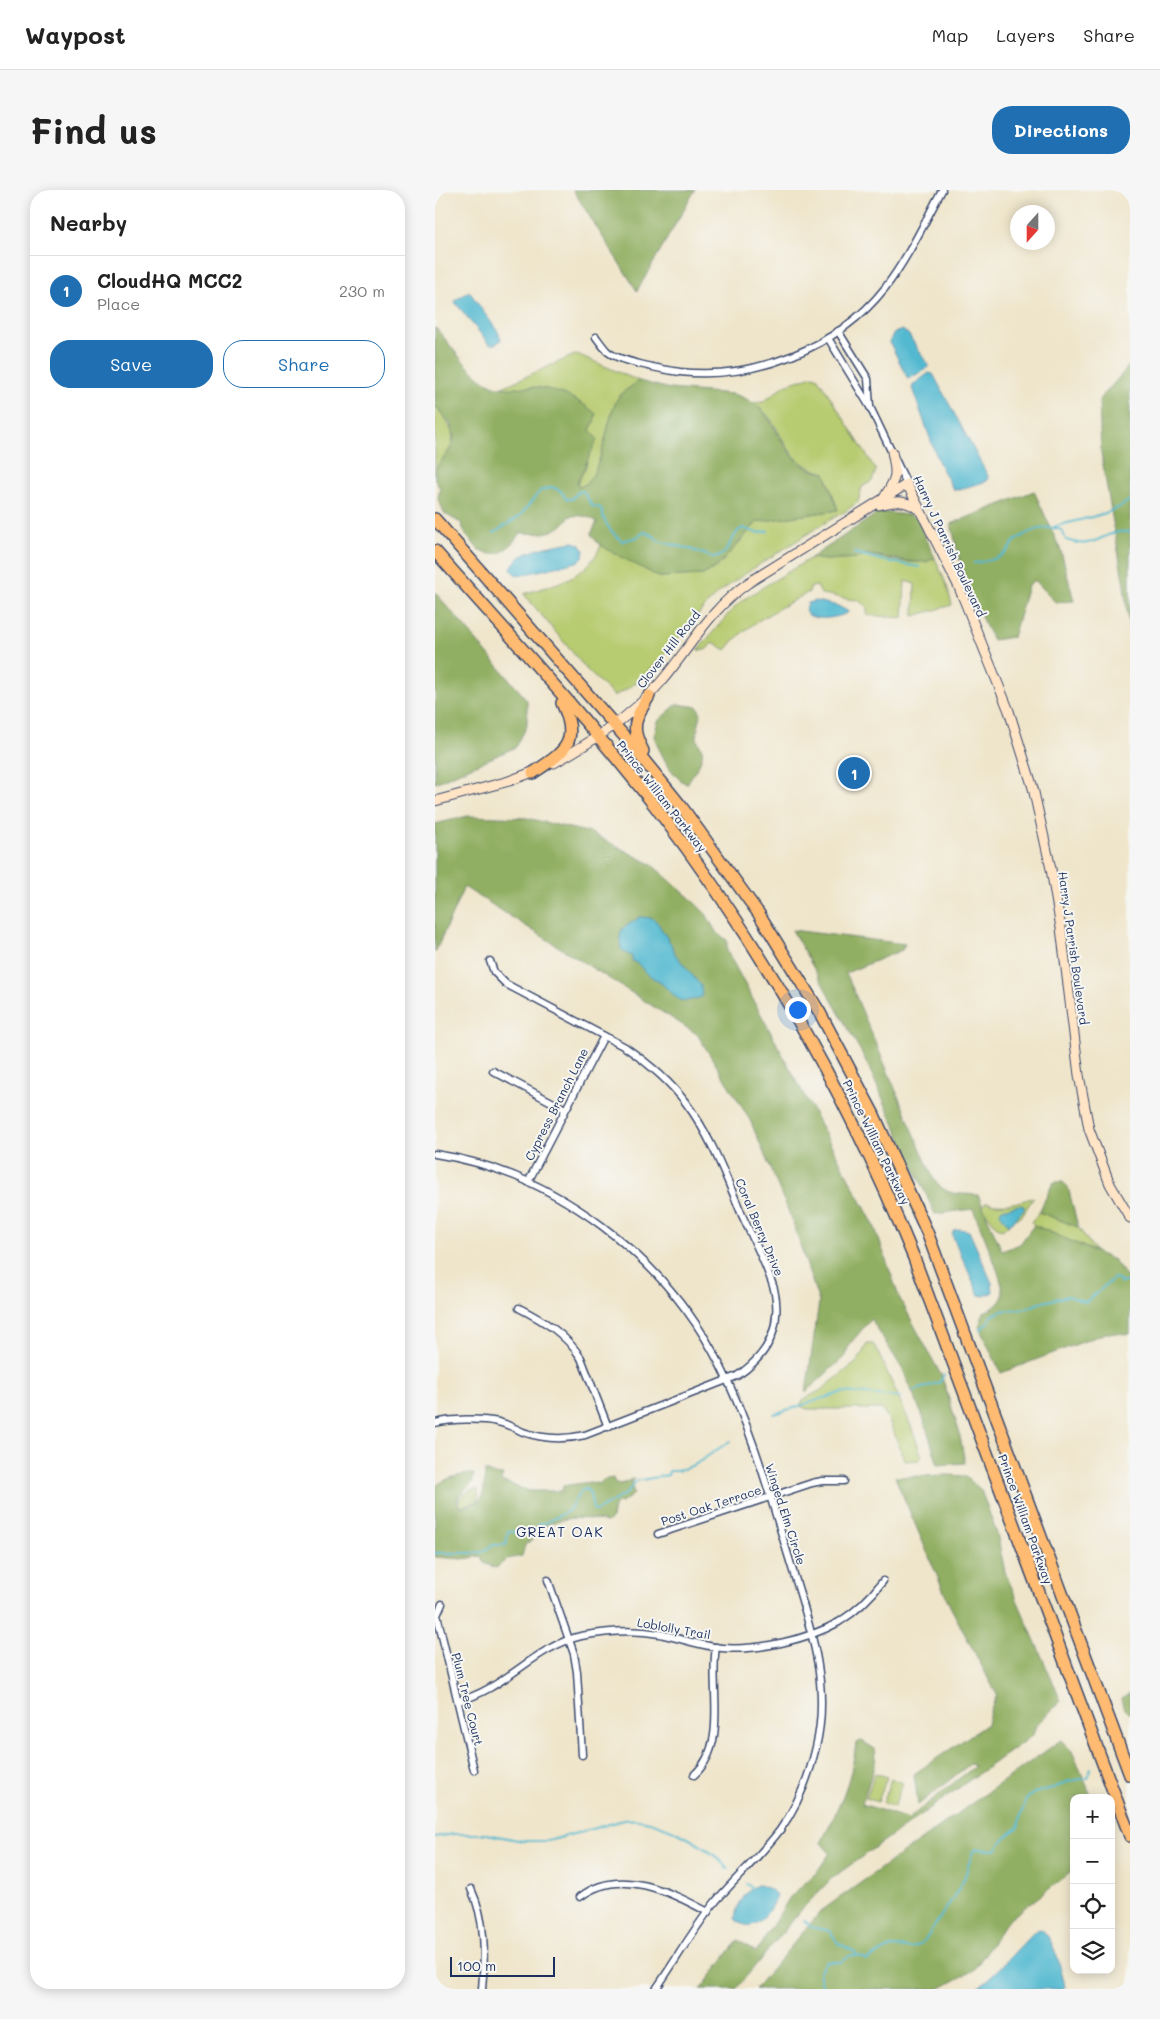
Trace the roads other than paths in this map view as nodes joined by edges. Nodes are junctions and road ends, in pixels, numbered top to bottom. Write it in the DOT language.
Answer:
graph roads {
  1 [pos="942,190"];
  2 [pos="838,331"];
  3 [pos="596,336"];
  4 [pos="828,338"];
  5 [pos="870,407"];
  6 [pos="891,452"];
  7 [pos="907,484"];
  8 [pos="882,500"];
  9 [pos="872,507"];
  10 [pos="920,510"];
  11 [pos="435,519"];
  12 [pos="435,551"];
  13 [pos="556,690"];
  14 [pos="649,696"];
  15 [pos="614,724"];
  16 [pos="597,737"];
  17 [pos="533,773"];
  18 [pos="659,778"];
  19 [pos="435,801"];
  20 [pos="490,961"];
  21 [pos="604,1036"];
  22 [pos="493,1071"];
  23 [pos="565,1109"];
  24 [pos="435,1154"];
  25 [pos="528,1182"];
  26 [pos="1130,1218"];
  27 [pos="519,1308"];
  28 [pos="727,1380"];
  29 [pos="435,1423"];
  30 [pos="608,1427"];
  31 [pos="844,1481"];
  32 [pos="771,1498"];
  33 [pos="657,1534"];
  34 [pos="549,1580"];
  35 [pos="883,1580"];
  36 [pos="442,1604"];
  37 [pos="812,1633"];
  38 [pos="570,1639"];
  39 [pos="716,1647"];
  40 [pos="458,1701"];
  41 [pos="582,1755"];
  42 [pos="474,1770"];
  43 [pos="694,1775"];
  44 [pos="1130,1775"];
  45 [pos="1130,1836"];
  46 [pos="471,1888"];
  47 [pos="580,1897"];
  48 [pos="708,1912"];
  49 [pos="482,1989"];
  50 [pos="656,1989"];
  1 -- 2 [label="street"];
  2 -- 4 [label="street"];
  2 -- 5 [label="street, Harry J Parrish Boulevard"];
  3 -- 4 [label="street"];
  4 -- 5 [label="street, Harry J Parrish Boulevard"];
  5 -- 6 [label="street, Harry J Parrish Boulevard"];
  6 -- 7 [label="street, Harry J Parrish Boulevard"];
  6 -- 8 [label="street"];
  7 -- 8 [label="street, Clover Hill Road"];
  7 -- 10 [label="street, Harry J Parrish Boulevard"];
  8 -- 9 [label="street, Clover Hill Road"];
  9 -- 10 [label="street"];
  9 -- 14 [label="street, Clover Hill Road"];
  10 -- 26 [label="street, Harry J Parrish Boulevard"];
  11 -- 15 [label="highway, Prince William Parkway"];
  12 -- 13 [label="highway, Prince William Parkway"];
  13 -- 16 [label="highway, Prince William Parkway"];
  13 -- 17 [label="highway"];
  14 -- 15 [label="street, Clover Hill Road"];
  14 -- 18 [label="highway"];
  15 -- 16 [label="street, Clover Hill Road"];
  15 -- 18 [label="highway, Prince William Parkway"];
  16 -- 17 [label="street, Clover Hill Road"];
  16 -- 45 [label="highway, Prince William Parkway"];
  17 -- 19 [label="street, Clover Hill Road"];
  18 -- 44 [label="highway, Prince William Parkway"];
  20 -- 21 [label="street, Coral Berry Drive"];
  21 -- 23 [label="street, Cypress Branch Lane"];
  21 -- 28 [label="street, Coral Berry Drive"];
  22 -- 23 [label="street"];
  23 -- 25 [label="street, Cypress Branch Lane"];
  24 -- 25 [label="street, Winged Elm Circle"];
  25 -- 28 [label="street, Winged Elm Circle"];
  27 -- 30 [label="street"];
  28 -- 30 [label="street, Coral Berry Drive"];
  28 -- 32 [label="street, Winged Elm Circle"];
  29 -- 30 [label="street, Coral Berry Drive"];
  31 -- 32 [label="street, Post Oak Terrace"];
  32 -- 33 [label="street, Post Oak Terrace"];
  32 -- 37 [label="street, Winged Elm Circle"];
  34 -- 38 [label="street"];
  35 -- 37 [label="street, Loblolly Trail"];
  36 -- 40 [label="street, Plum Tree Court"];
  37 -- 39 [label="street, Loblolly Trail"];
  37 -- 48 [label="street, Winged Elm Circle"];
  38 -- 39 [label="street, Loblolly Trail"];
  38 -- 40 [label="street, Loblolly Trail"];
  38 -- 41 [label="street"];
  39 -- 43 [label="street"];
  40 -- 42 [label="street, Plum Tree Court"];
  46 -- 49 [label="street"];
  47 -- 48 [label="street"];
  48 -- 50 [label="street, Winged Elm Circle"];
}
